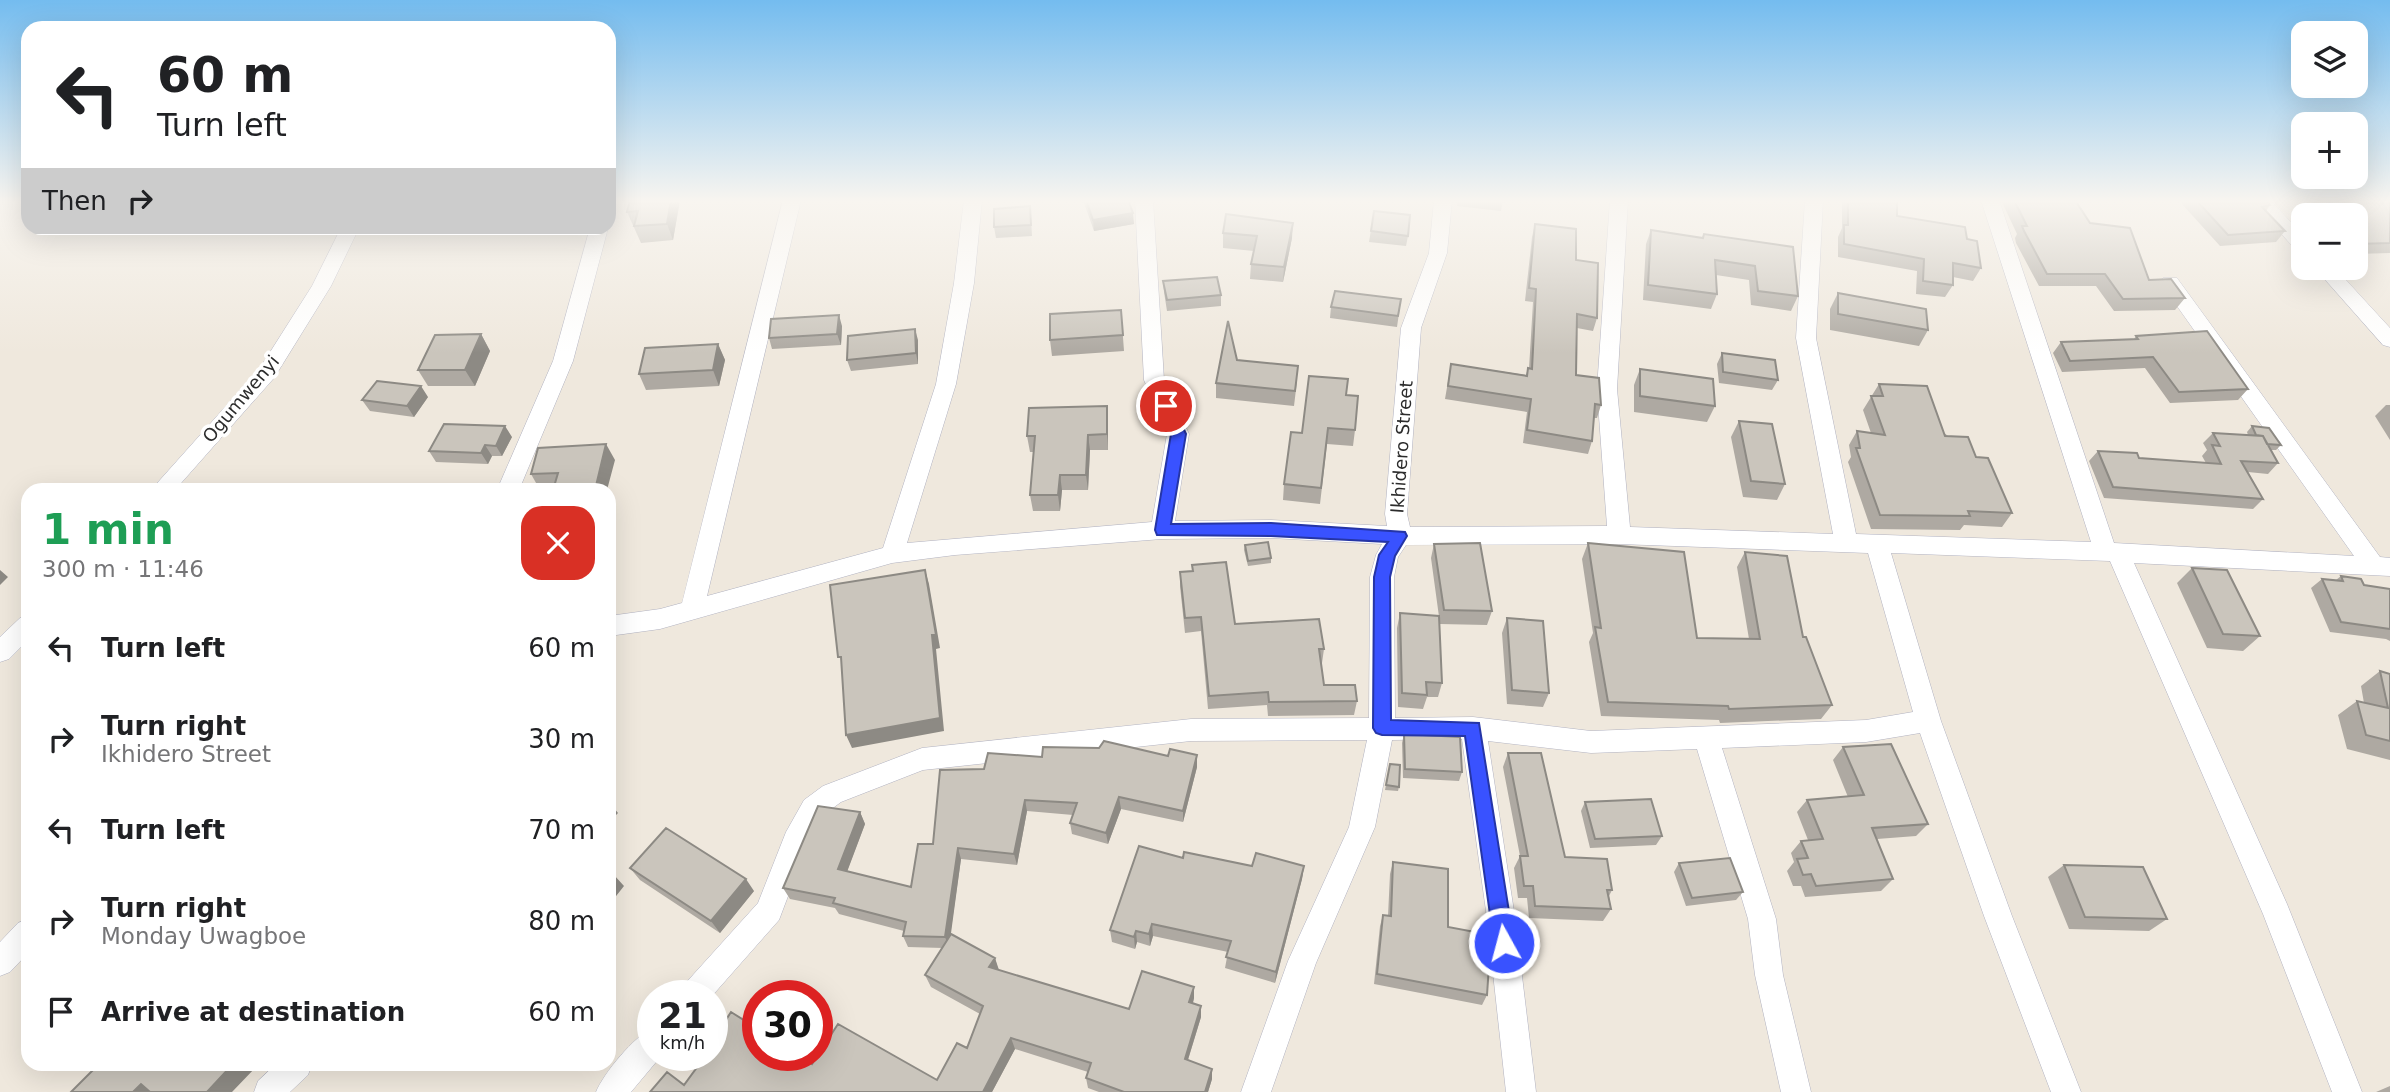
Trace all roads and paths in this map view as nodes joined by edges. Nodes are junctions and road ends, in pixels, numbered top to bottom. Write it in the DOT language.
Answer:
graph roads {
  1 [pos="339,251"];
  2 [pos="593,251"];
  3 [pos="780,251"];
  4 [pos="967,251"];
  5 [pos="1147,251"];
  6 [pos="1438,251"];
  7 [pos="1616,251"];
  8 [pos="1811,251"];
  9 [pos="2008,251"];
  10 [pos="2335,280"];
  11 [pos="2170,282"];
  12 [pos="2390,340"];
  13 [pos="168,483"];
  14 [pos="511,483"];
  15 [pos="1163,530"];
  16 [pos="1619,535"];
  17 [pos="1399,536"];
  18 [pos="1846,543"];
  19 [pos="1877,544"];
  20 [pos="2112,553"];
  21 [pos="892,554"];
  22 [pos="2382,566"];
  23 [pos="692,610"];
  24 [pos="616,631"];
  25 [pos="21,632"];
  26 [pos="0,652"];
  27 [pos="1928,721"];
  28 [pos="1382,728"];
  29 [pos="1473,728"];
  30 [pos="1706,738"];
  31 [pos="21,940"];
  32 [pos="0,962"];
  33 [pos="707,980"];
  34 [pos="637,1062"];
  35 [pos="290,1071"];
  36 [pos="269,1092"];
  37 [pos="611,1092"];
  38 [pos="1256,1092"];
  39 [pos="1521,1092"];
  40 [pos="1796,1092"];
  41 [pos="2066,1092"];
  42 [pos="2347,1092"];
  1 -- 13 [label="street, Ogumwenyi"];
  2 -- 14 [label="street"];
  3 -- 23 [label="street"];
  4 -- 21 [label="street"];
  5 -- 15 [label="street"];
  6 -- 17 [label="street, Ikhidero Street"];
  7 -- 16 [label="street"];
  8 -- 18 [label="street"];
  9 -- 20 [label="street"];
  10 -- 12 [label="street"];
  11 -- 22 [label="street"];
  15 -- 17 [label="street"];
  15 -- 21 [label="street"];
  16 -- 17 [label="street"];
  16 -- 18 [label="street"];
  17 -- 28 [label="street, Ikhidero Street"];
  18 -- 19 [label="street"];
  19 -- 20 [label="street"];
  19 -- 27 [label="street"];
  20 -- 22 [label="street"];
  20 -- 42 [label="street"];
  21 -- 23 [label="street"];
  23 -- 24 [label="street"];
  25 -- 26 [label="street"];
  27 -- 30 [label="street"];
  27 -- 41 [label="street"];
  28 -- 29 [label="street"];
  28 -- 33 [label="street"];
  28 -- 38 [label="street, Ikhidero Street"];
  29 -- 30 [label="street"];
  29 -- 39 [label="street"];
  30 -- 40 [label="street"];
  31 -- 32 [label="street"];
  34 -- 37 [label="street"];
  35 -- 36 [label="street"];
}
